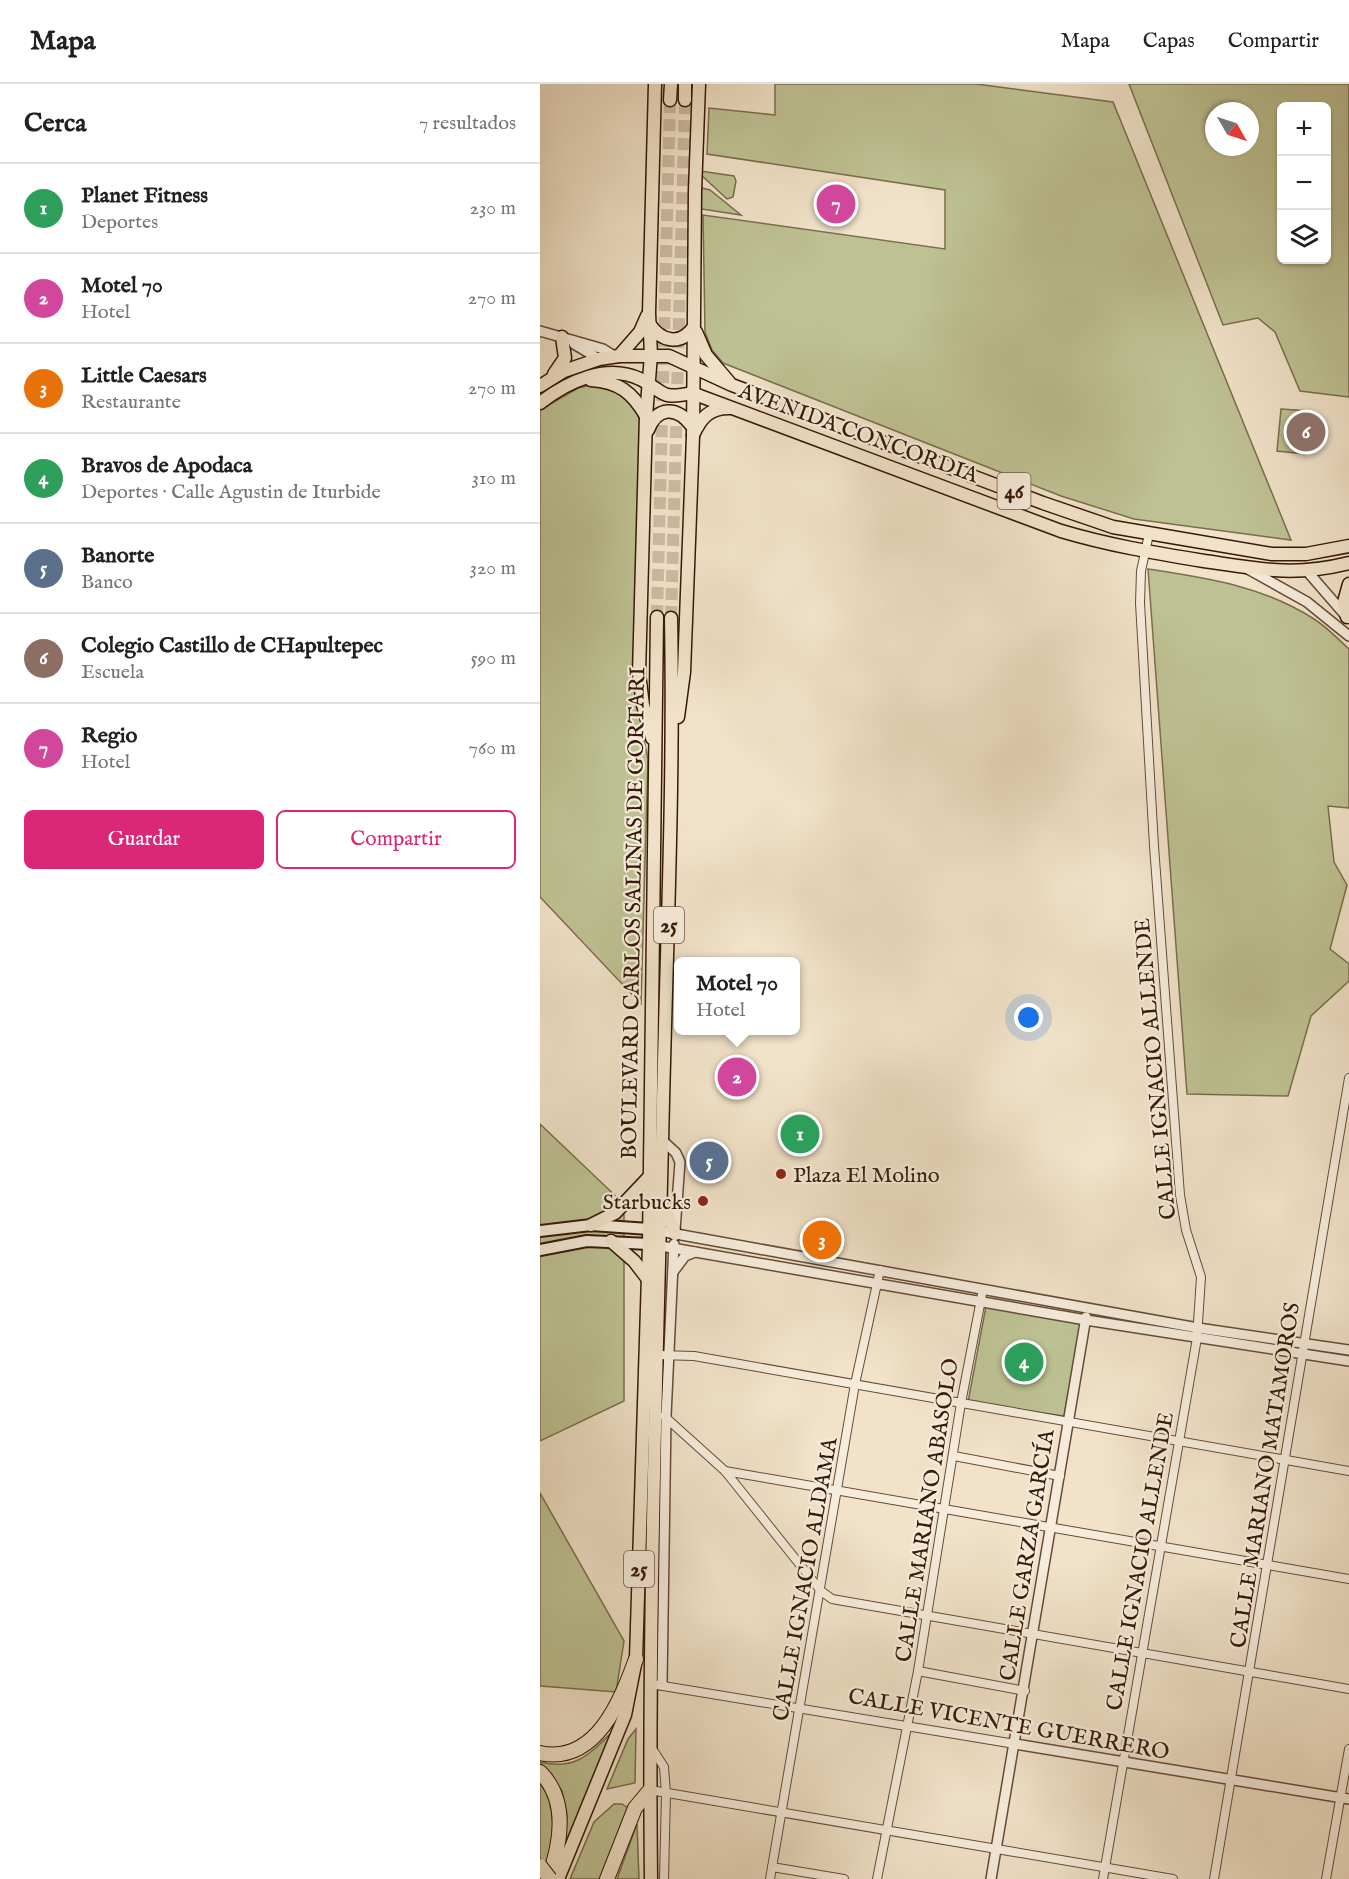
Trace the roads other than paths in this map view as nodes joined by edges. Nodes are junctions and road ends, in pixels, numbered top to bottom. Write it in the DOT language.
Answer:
graph roads {
  1 [pos="655,84"];
  2 [pos="671,84"];
  3 [pos="685,84"];
  4 [pos="699,84"];
  5 [pos="670,100"];
  6 [pos="685,100"];
  7 [pos="649,319"];
  8 [pos="693,325"];
  9 [pos="540,331"];
  10 [pos="563,337"];
  11 [pos="651,355"];
  12 [pos="618,356"];
  13 [pos="598,359"];
  14 [pos="693,366"];
  15 [pos="551,378"];
  16 [pos="581,379"];
  17 [pos="649,385"];
  18 [pos="732,385"];
  19 [pos="540,386"];
  20 [pos="692,393"];
  21 [pos="540,404"];
  22 [pos="739,410"];
  23 [pos="646,416"];
  24 [pos="648,430"];
  25 [pos="692,431"];
  26 [pos="1149,534"];
  27 [pos="1349,546"];
  28 [pos="1144,552"];
  29 [pos="1272,554"];
  30 [pos="1349,563"];
  31 [pos="1246,568"];
  32 [pos="1307,571"];
  33 [pos="1349,584"];
  34 [pos="657,617"];
  35 [pos="671,618"];
  36 [pos="1348,619"];
  37 [pos="1349,636"];
  38 [pos="654,745"];
  39 [pos="674,745"];
  40 [pos="1349,1078"];
  41 [pos="663,1142"];
  42 [pos="650,1176"];
  43 [pos="662,1184"];
  44 [pos="591,1225"];
  45 [pos="655,1230"];
  46 [pos="540,1231"];
  47 [pos="675,1234"];
  48 [pos="611,1241"];
  49 [pos="662,1246"];
  50 [pos="540,1250"];
  51 [pos="698,1251"];
  52 [pos="880,1270"];
  53 [pos="647,1278"];
  54 [pos="672,1278"];
  55 [pos="876,1285"];
  56 [pos="983,1289"];
  57 [pos="981,1302"];
  58 [pos="1088,1308"];
  59 [pos="1086,1320"];
  60 [pos="1197,1333"];
  61 [pos="1303,1342"];
  62 [pos="1349,1350"];
  63 [pos="663,1355"];
  64 [pos="1302,1355"];
  65 [pos="1349,1361"];
  66 [pos="855,1384"];
  67 [pos="961,1404"];
  68 [pos="660,1416"];
  69 [pos="1067,1421"];
  70 [pos="1177,1440"];
  71 [pos="954,1456"];
  72 [pos="1285,1460"];
  73 [pos="725,1471"];
  74 [pos="1349,1471"];
  75 [pos="1060,1476"];
  76 [pos="837,1491"];
  77 [pos="945,1510"];
  78 [pos="1052,1528"];
  79 [pos="1159,1547"];
  80 [pos="1268,1566"];
  81 [pos="1349,1579"];
  82 [pos="821,1591"];
  83 [pos="927,1616"];
  84 [pos="1034,1636"];
  85 [pos="1143,1655"];
  86 [pos="636,1659"];
  87 [pos="918,1671"];
  88 [pos="1249,1674"];
  89 [pos="657,1685"];
  90 [pos="1349,1689"];
  91 [pos="1025,1691"];
  92 [pos="800,1707"];
  93 [pos="907,1725"];
  94 [pos="1015,1744"];
  95 [pos="650,1746"];
  96 [pos="1349,1749"];
  97 [pos="540,1753"];
  98 [pos="1124,1762"];
  99 [pos="540,1772"];
  100 [pos="1231,1780"];
  101 [pos="650,1790"];
  102 [pos="666,1793"];
  103 [pos="1345,1798"];
  104 [pos="782,1813"];
  105 [pos="886,1831"];
  106 [pos="997,1850"];
  107 [pos="540,1866"];
  108 [pos="772,1867"];
  109 [pos="1106,1868"];
  110 [pos="549,1879"];
  111 [pos="558,1879"];
  112 [pos="607,1879"];
  113 [pos="651,1879"];
  114 [pos="664,1879"];
  115 [pos="770,1879"];
  116 [pos="844,1879"];
  117 [pos="877,1879"];
  118 [pos="991,1879"];
  119 [pos="1104,1879"];
  120 [pos="1173,1879"];
  121 [pos="1214,1879"];
  122 [pos="1326,1879"];
  1 -- 7 [label="main road"];
  2 -- 5 [label="main road"];
  3 -- 6 [label="main road"];
  4 -- 8 [label="main road"];
  7 -- 8 [label="main road"];
  7 -- 11 [label="main road"];
  7 -- 12 [label="main road"];
  8 -- 14 [label="main road"];
  8 -- 18 [label="main road"];
  9 -- 10 [label="street"];
  10 -- 12 [label="street"];
  10 -- 13 [label="street"];
  10 -- 15 [label="main road"];
  11 -- 12 [label="main road, AVENIDA CONCORDIA / 46"];
  11 -- 14 [label="main road, AVENIDA CONCORDIA / 46"];
  11 -- 17 [label="main road"];
  12 -- 13 [label="main road, AVENIDA CONCORDIA / 46"];
  13 -- 15 [label="main road, AVENIDA CONCORDIA / 46"];
  14 -- 18 [label="main road, AVENIDA CONCORDIA / 46"];
  14 -- 20 [label="main road"];
  15 -- 19 [label="main road, AVENIDA CONCORDIA / 46"];
  16 -- 17 [label="main road, AVENIDA CONCORDIA / 46"];
  16 -- 21 [label="main road, AVENIDA CONCORDIA / 46"];
  16 -- 23 [label="main road"];
  17 -- 20 [label="main road, AVENIDA CONCORDIA / 46"];
  17 -- 23 [label="main road"];
  18 -- 26 [label="main road, AVENIDA CONCORDIA / 46"];
  20 -- 22 [label="main road, AVENIDA CONCORDIA / 46"];
  20 -- 25 [label="main road"];
  22 -- 25 [label="main road"];
  22 -- 28 [label="main road, AVENIDA CONCORDIA / 46"];
  23 -- 24 [label="main road"];
  24 -- 25 [label="main road"];
  24 -- 38 [label="main road"];
  25 -- 39 [label="main road"];
  26 -- 28 [label="street, CALLE IGNACIO ALLENDE"];
  26 -- 29 [label="main road, AVENIDA CONCORDIA / 46"];
  27 -- 29 [label="main road, AVENIDA CONCORDIA / 46"];
  28 -- 31 [label="main road, AVENIDA CONCORDIA / 46"];
  28 -- 60 [label="street, CALLE IGNACIO ALLENDE"];
  29 -- 32 [label="main road"];
  30 -- 32 [label="main road, AVENIDA CONCORDIA / 46"];
  31 -- 32 [label="main road, AVENIDA CONCORDIA / 46"];
  31 -- 37 [label="street"];
  32 -- 36 [label="street"];
  33 -- 36 [label="main road"];
  34 -- 38 [label="main road, BOULEVARD CARLOS SALINAS DE GORTARI / 25"];
  35 -- 39 [label="main road, BOULEVARD CARLOS SALINAS DE GORTARI / 25"];
  38 -- 42 [label="main road, BOULEVARD CARLOS SALINAS DE GORTARI / 25"];
  39 -- 41 [label="main road, BOULEVARD CARLOS SALINAS DE GORTARI / 25"];
  40 -- 61 [label="street, CALLE MARIANO MATAMOROS"];
  41 -- 43 [label="main road, BOULEVARD CARLOS SALINAS DE GORTARI / 25"];
  41 -- 47 [label="street"];
  42 -- 44 [label="main road"];
  42 -- 45 [label="main road, BOULEVARD CARLOS SALINAS DE GORTARI / 25"];
  43 -- 45 [label="main road, BOULEVARD CARLOS SALINAS DE GORTARI / 25"];
  43 -- 47 [label="main road"];
  44 -- 45 [label="main road"];
  44 -- 46 [label="main road"];
  45 -- 47 [label="street"];
  45 -- 49 [label="main road, BOULEVARD CARLOS SALINAS DE GORTARI / 25"];
  47 -- 49 [label="street"];
  47 -- 52 [label="street"];
  48 -- 49 [label="main road"];
  48 -- 50 [label="main road"];
  48 -- 53 [label="main road"];
  49 -- 51 [label="street"];
  49 -- 53 [label="main road, BOULEVARD CARLOS SALINAS DE GORTARI / 25"];
  49 -- 54 [label="street"];
  49 -- 63 [label="main road, BOULEVARD CARLOS SALINAS DE GORTARI / 25"];
  51 -- 54 [label="street"];
  51 -- 55 [label="street"];
  52 -- 55 [label="street, CALLE IGNACIO ALDAMA"];
  52 -- 56 [label="street"];
  53 -- 86 [label="main road, BOULEVARD CARLOS SALINAS DE GORTARI / 25"];
  54 -- 63 [label="street"];
  55 -- 57 [label="street"];
  55 -- 66 [label="street, CALLE IGNACIO ALDAMA"];
  56 -- 57 [label="street, CALLE MARIANO ABASOLO"];
  56 -- 58 [label="street"];
  57 -- 59 [label="street"];
  57 -- 67 [label="street, CALLE MARIANO ABASOLO"];
  58 -- 59 [label="street, CALLE GARZA GARCÍA"];
  58 -- 60 [label="street"];
  59 -- 60 [label="street"];
  59 -- 69 [label="street, CALLE GARZA GARCÍA"];
  60 -- 61 [label="street"];
  60 -- 64 [label="street"];
  60 -- 70 [label="street, CALLE IGNACIO ALLENDE"];
  61 -- 62 [label="street"];
  61 -- 64 [label="street, CALLE MARIANO MATAMOROS"];
  63 -- 66 [label="street"];
  63 -- 68 [label="main road, BOULEVARD CARLOS SALINAS DE GORTARI / 25"];
  64 -- 65 [label="street"];
  64 -- 72 [label="street, CALLE MARIANO MATAMOROS"];
  66 -- 67 [label="street"];
  66 -- 76 [label="street, CALLE IGNACIO ALDAMA"];
  67 -- 69 [label="street"];
  67 -- 71 [label="street, CALLE MARIANO ABASOLO"];
  68 -- 73 [label="street"];
  68 -- 89 [label="main road, BOULEVARD CARLOS SALINAS DE GORTARI / 25"];
  69 -- 70 [label="street"];
  69 -- 75 [label="street, CALLE GARZA GARCÍA"];
  70 -- 72 [label="street"];
  70 -- 79 [label="street, CALLE IGNACIO ALLENDE"];
  71 -- 75 [label="street"];
  71 -- 77 [label="street, CALLE MARIANO ABASOLO"];
  72 -- 74 [label="street"];
  72 -- 80 [label="street, CALLE MARIANO MATAMOROS"];
  73 -- 76 [label="street"];
  73 -- 82 [label="street"];
  75 -- 78 [label="street, CALLE GARZA GARCÍA"];
  76 -- 77 [label="street"];
  76 -- 82 [label="street, CALLE IGNACIO ALDAMA"];
  77 -- 78 [label="street"];
  77 -- 83 [label="street, CALLE MARIANO ABASOLO"];
  78 -- 79 [label="street"];
  78 -- 84 [label="street, CALLE GARZA GARCÍA"];
  79 -- 80 [label="street"];
  79 -- 85 [label="street, CALLE IGNACIO ALLENDE"];
  80 -- 81 [label="street"];
  80 -- 88 [label="street, CALLE MARIANO MATAMOROS"];
  82 -- 83 [label="street"];
  82 -- 92 [label="street, CALLE IGNACIO ALDAMA"];
  83 -- 84 [label="street"];
  83 -- 87 [label="street, CALLE MARIANO ABASOLO"];
  84 -- 85 [label="street"];
  84 -- 91 [label="street, CALLE GARZA GARCÍA"];
  85 -- 88 [label="street"];
  85 -- 98 [label="street, CALLE IGNACIO ALLENDE"];
  86 -- 97 [label="highway"];
  86 -- 111 [label="main road, BOULEVARD CARLOS SALINAS DE GORTARI / 25"];
  87 -- 91 [label="street"];
  87 -- 93 [label="street, CALLE MARIANO ABASOLO"];
  88 -- 90 [label="street"];
  88 -- 100 [label="street, CALLE MARIANO MATAMOROS"];
  89 -- 92 [label="street, CALLE VICENTE GUERRERO"];
  89 -- 95 [label="main road, BOULEVARD CARLOS SALINAS DE GORTARI / 25"];
  91 -- 94 [label="street, CALLE GARZA GARCÍA"];
  92 -- 93 [label="street, CALLE VICENTE GUERRERO"];
  92 -- 104 [label="street, CALLE IGNACIO ALDAMA"];
  93 -- 94 [label="street, CALLE VICENTE GUERRERO"];
  93 -- 105 [label="street, CALLE MARIANO ABASOLO"];
  94 -- 98 [label="street, CALLE VICENTE GUERRERO"];
  94 -- 106 [label="street, CALLE GARZA GARCÍA"];
  95 -- 101 [label="main road, BOULEVARD CARLOS SALINAS DE GORTARI / 25"];
  95 -- 102 [label="street"];
  96 -- 103 [label="street"];
  98 -- 100 [label="street, CALLE VICENTE GUERRERO"];
  98 -- 109 [label="street, CALLE IGNACIO ALLENDE"];
  99 -- 110 [label="highway"];
  100 -- 103 [label="street, CALLE VICENTE GUERRERO"];
  100 -- 121 [label="street, CALLE MARIANO MATAMOROS"];
  101 -- 102 [label="street"];
  101 -- 112 [label="highway"];
  101 -- 113 [label="main road, BOULEVARD CARLOS SALINAS DE GORTARI / 25"];
  102 -- 104 [label="street"];
  102 -- 114 [label="street"];
  103 -- 122 [label="street"];
  104 -- 105 [label="street"];
  104 -- 108 [label="street, CALLE IGNACIO ALDAMA"];
  105 -- 106 [label="street"];
  105 -- 117 [label="street, CALLE MARIANO ABASOLO"];
  106 -- 109 [label="street"];
  106 -- 118 [label="street, CALLE GARZA GARCÍA"];
  107 -- 110 [label="highway, bridge"];
  108 -- 115 [label="street, CALLE IGNACIO ALDAMA"];
  108 -- 116 [label="street"];
  109 -- 119 [label="street, CALLE IGNACIO ALLENDE"];
  109 -- 120 [label="street"];
}
